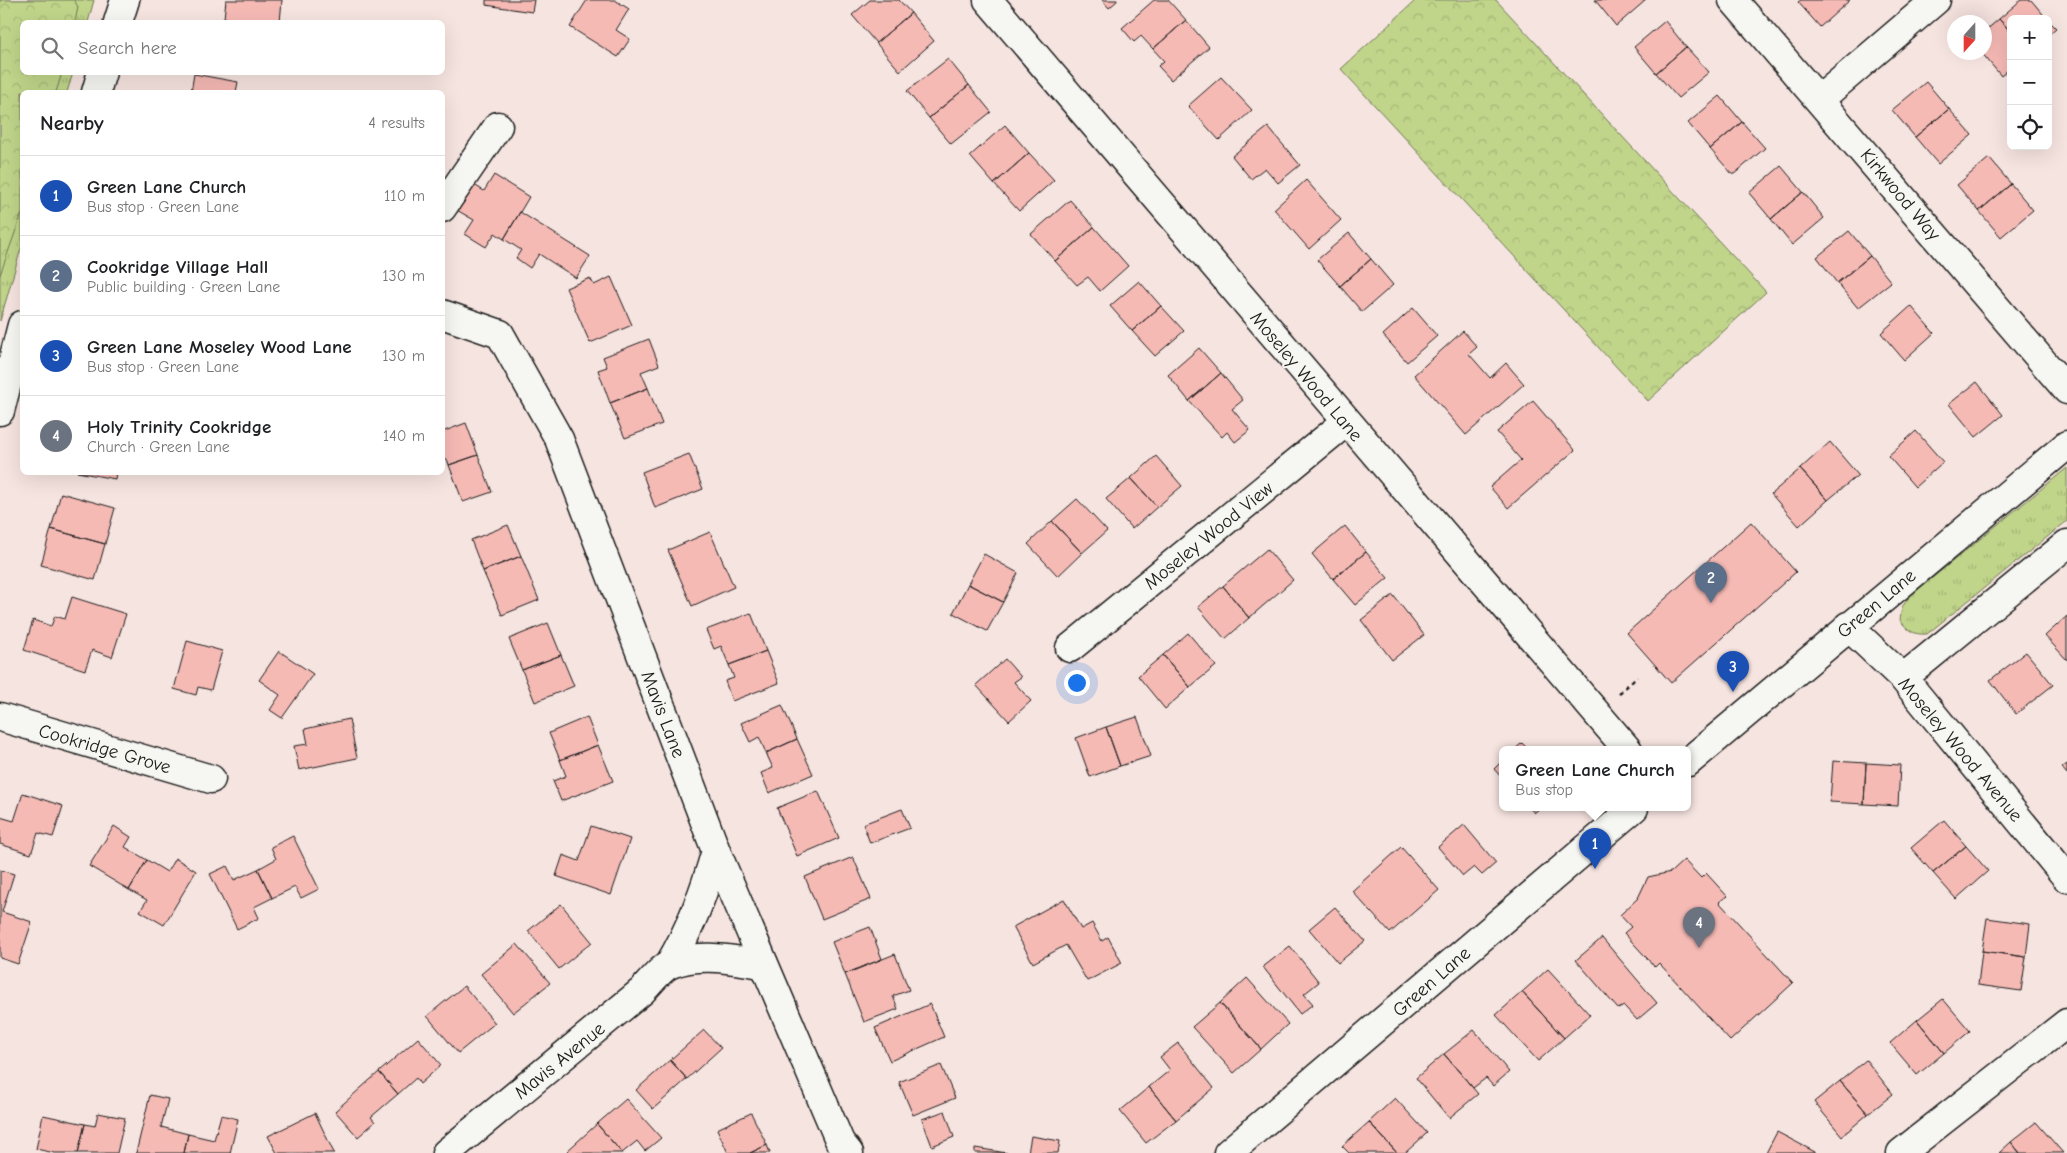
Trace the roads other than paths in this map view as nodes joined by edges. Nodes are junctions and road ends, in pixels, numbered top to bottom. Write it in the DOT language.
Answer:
graph roads {
  1 [pos="125,0"];
  2 [pos="988,0"];
  3 [pos="1734,0"];
  4 [pos="1936,0"];
  5 [pos="119,20"];
  6 [pos="101,75"];
  7 [pos="97,90"];
  8 [pos="1820,99"];
  9 [pos="498,126"];
  10 [pos="445,204"];
  11 [pos="445,315"];
  12 [pos="20,333"];
  13 [pos="2067,390"];
  14 [pos="0,411"];
  15 [pos="1346,422"];
  16 [pos="2067,445"];
  17 [pos="2067,544"];
  18 [pos="1848,626"];
  19 [pos="1070,648"];
  20 [pos="1903,678"];
  21 [pos="0,717"];
  22 [pos="1625,746"];
  23 [pos="1691,759"];
  24 [pos="210,779"];
  25 [pos="1630,811"];
  26 [pos="716,851"];
  27 [pos="2067,878"];
  28 [pos="669,964"];
  29 [pos="764,964"];
  30 [pos="2067,1023"];
  31 [pos="446,1153"];
  32 [pos="849,1153"];
  33 [pos="1228,1153"];
  34 [pos="1901,1153"];
  1 -- 5 [label="street"];
  2 -- 15 [label="street, Moseley Wood Lane"];
  3 -- 8 [label="street, Kirkwood Way"];
  4 -- 8 [label="street"];
  6 -- 7 [label="street"];
  8 -- 13 [label="street, Kirkwood Way"];
  9 -- 10 [label="street"];
  11 -- 26 [label="street, Mavis Lane"];
  12 -- 14 [label="street"];
  15 -- 19 [label="street, Moseley Wood View"];
  15 -- 22 [label="street, Moseley Wood Lane"];
  16 -- 18 [label="street, Green Lane"];
  17 -- 20 [label="street"];
  18 -- 20 [label="street, Moseley Wood Avenue"];
  18 -- 23 [label="street, Green Lane"];
  20 -- 27 [label="street, Moseley Wood Avenue"];
  21 -- 24 [label="street, Cookridge Grove"];
  25 -- 33 [label="street, Green Lane"];
  26 -- 28 [label="street, Mavis Avenue"];
  26 -- 29 [label="street, Mavis Lane"];
  28 -- 29 [label="street"];
  28 -- 31 [label="street, Mavis Avenue"];
  29 -- 32 [label="street, Mavis Lane"];
  30 -- 34 [label="street"];
}
